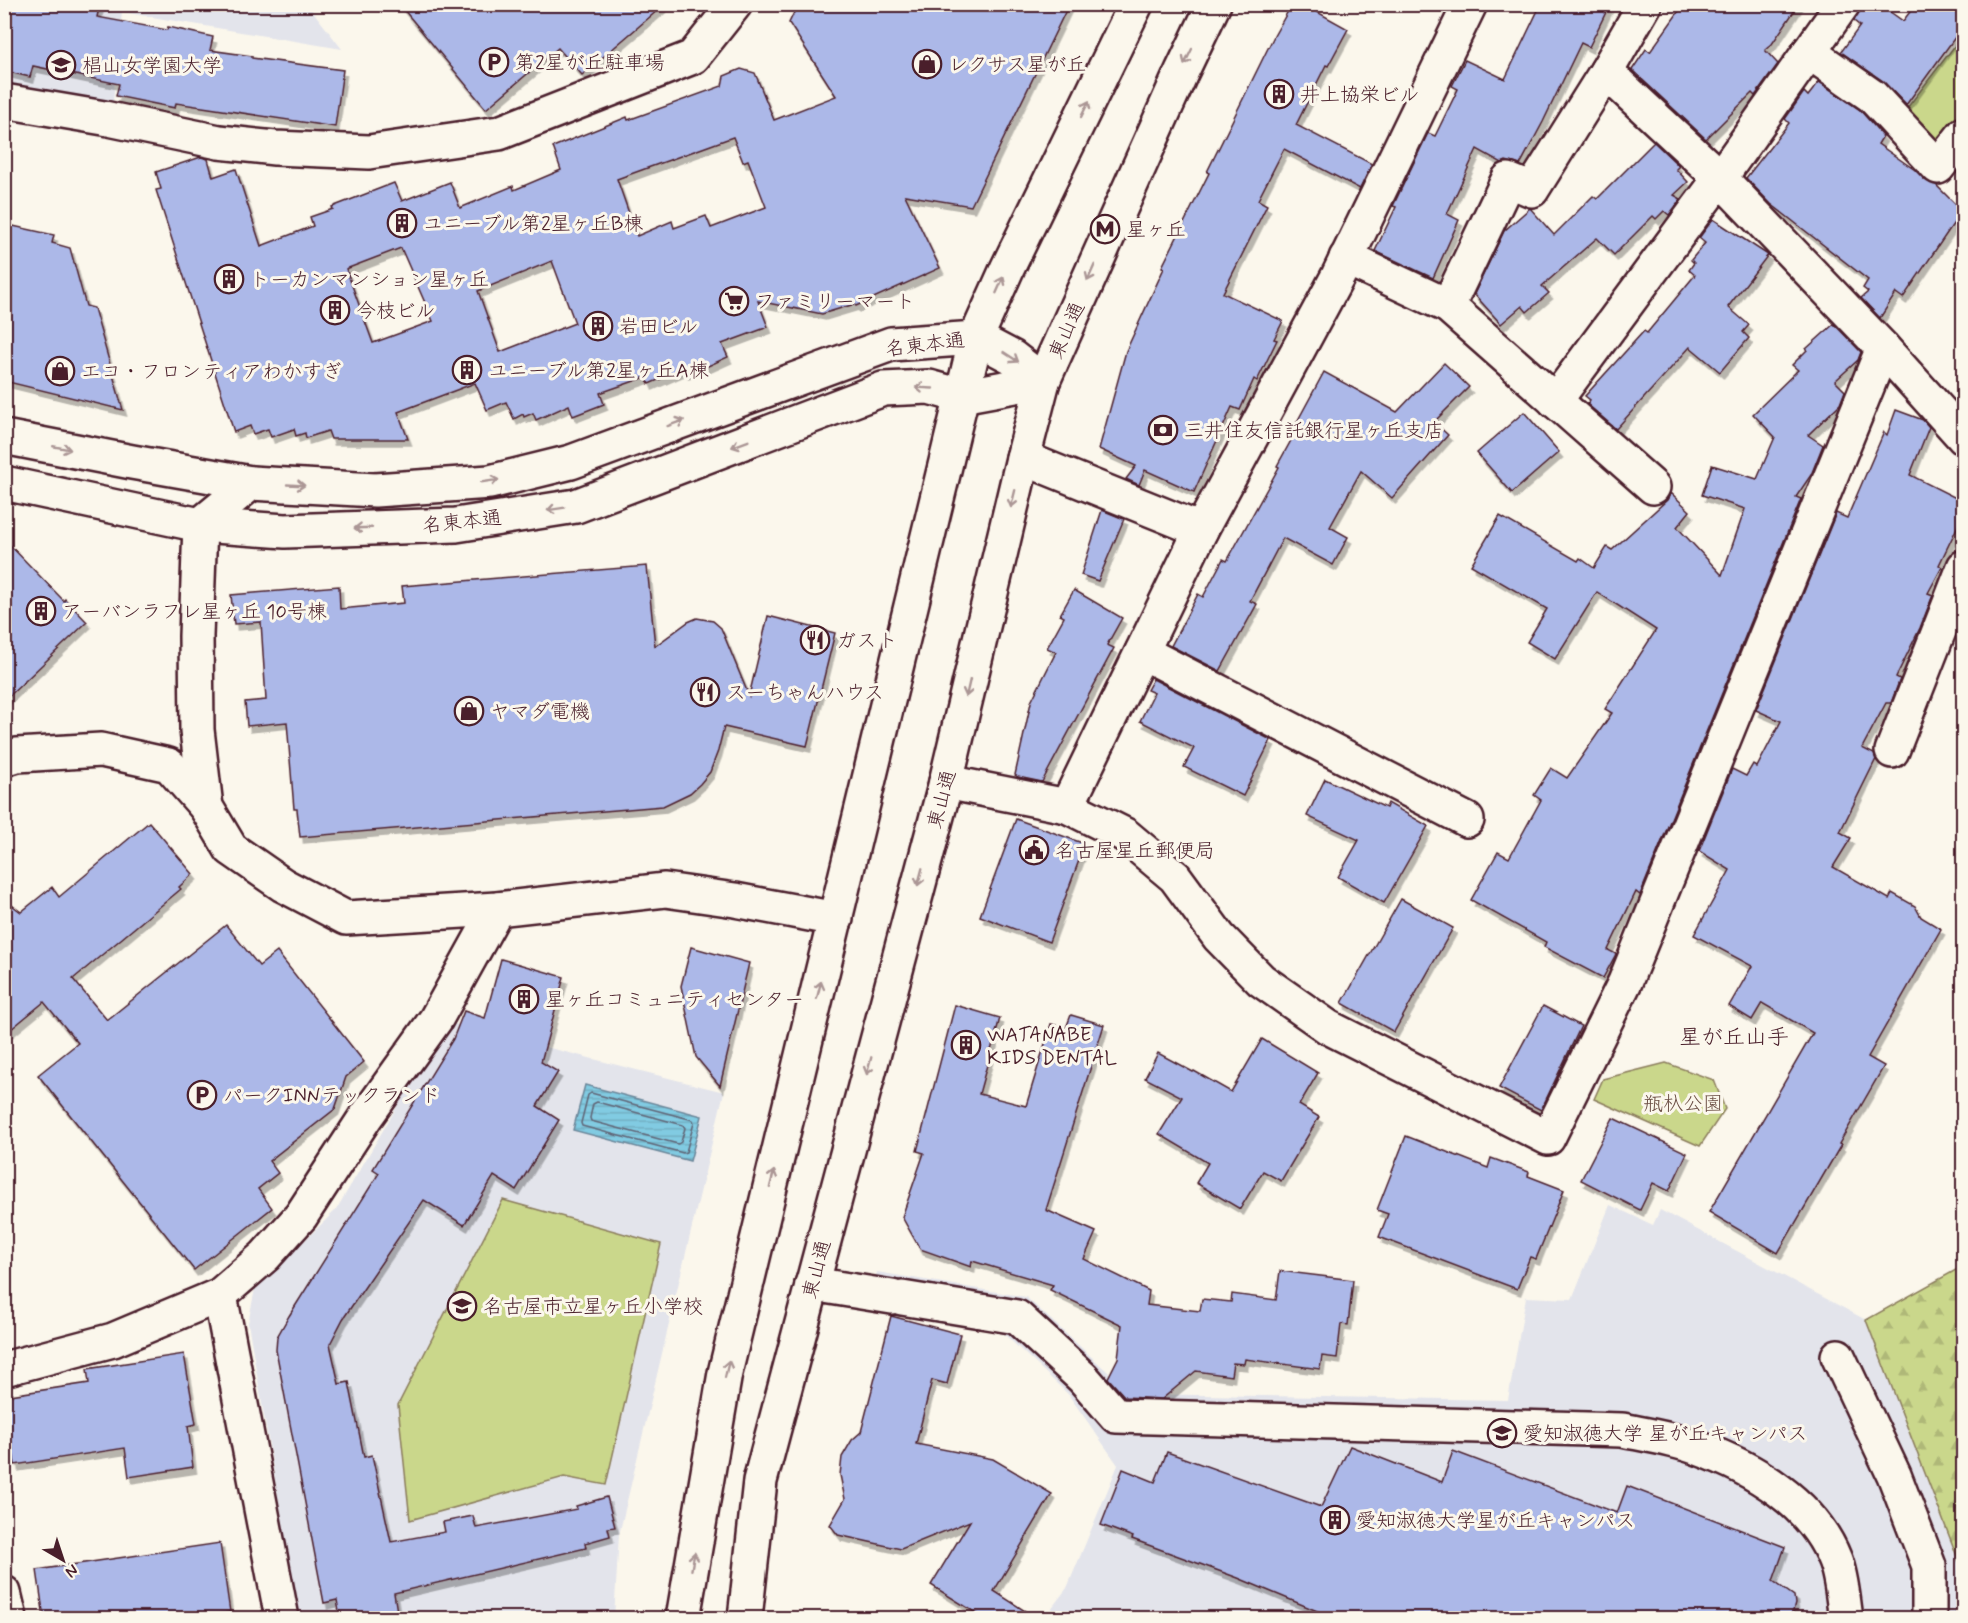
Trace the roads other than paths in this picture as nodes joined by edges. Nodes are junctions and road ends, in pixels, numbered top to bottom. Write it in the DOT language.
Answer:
graph roads {
  1 [pos="735,4"];
  2 [pos="1136,4"];
  3 [pos="1214,4"];
  4 [pos="1470,4"];
  5 [pos="1645,4"];
  6 [pos="1844,4"];
  7 [pos="1809,52"];
  8 [pos="1606,72"];
  9 [pos="4,101"];
  10 [pos="1964,134"];
  11 [pos="1720,178"];
  12 [pos="1346,258"];
  13 [pos="1448,306"];
  14 [pos="976,338"];
  15 [pos="1883,348"];
  16 [pos="1043,381"];
  17 [pos="961,396"];
  18 [pos="1555,401"];
  19 [pos="4,437"];
  20 [pos="1964,438"];
  21 [pos="1023,458"];
  22 [pos="4,483"];
  23 [pos="251,483"];
  24 [pos="1653,487"];
  25 [pos="200,525"];
  26 [pos="1201,530"];
  27 [pos="1964,567"];
  28 [pos="1142,652"];
  29 [pos="1892,751"];
  30 [pos="4,759"];
  31 [pos="946,782"];
  32 [pos="1067,806"];
  33 [pos="206,807"];
  34 [pos="1467,820"];
  35 [pos="496,909"];
  36 [pos="836,919"];
  37 [pos="812,1284"];
  38 [pos="220,1295"];
  39 [pos="1838,1356"];
  40 [pos="4,1369"];
  41 [pos="4,1593"];
  42 [pos="10,1618"];
  43 [pos="282,1618"];
  44 [pos="683,1618"];
  45 [pos="744,1618"];
  46 [pos="1846,1618"];
  47 [pos="1929,1618"];
  1 -- 9 [label="street"];
  14 -- 2 [label="street, one-way"];
  3 -- 16 [label="street, 東山通, one-way"];
  4 -- 12 [label="street"];
  5 -- 8 [label="street"];
  6 -- 7 [label="street"];
  7 -- 10 [label="street"];
  7 -- 11 [label="street"];
  8 -- 11 [label="street"];
  8 -- 13 [label="street"];
  11 -- 15 [label="street"];
  11 -- 18 [label="street"];
  12 -- 13 [label="street"];
  12 -- 26 [label="street"];
  13 -- 18 [label="street"];
  14 -- 16 [label="street, 名東本通, one-way"];
  14 -- 17 [label="street"];
  23 -- 14 [label="street, 名東本通, one-way"];
  15 -- 20 [label="street"];
  15 -- 32 [label="street"];
  16 -- 17 [label="street, 名東本通"];
  16 -- 21 [label="street, 東山通"];
  17 -- 25 [label="street, 名東本通, one-way"];
  17 -- 36 [label="street"];
  18 -- 24 [label="street"];
  19 -- 23 [label="street, 名東本通, one-way"];
  21 -- 26 [label="street"];
  21 -- 31 [label="street, 東山通, one-way"];
  22 -- 25 [label="street, 名東本通"];
  23 -- 25 [label="street"];
  25 -- 33 [label="street"];
  26 -- 28 [label="street"];
  27 -- 29 [label="street"];
  28 -- 32 [label="street"];
  28 -- 34 [label="street"];
  30 -- 33 [label="street"];
  31 -- 32 [label="street"];
  31 -- 37 [label="street, 東山通, one-way"];
  33 -- 35 [label="street"];
  35 -- 36 [label="street"];
  35 -- 38 [label="street"];
  44 -- 36 [label="street, one-way"];
  37 -- 45 [label="street, 東山通"];
  37 -- 46 [label="street"];
  38 -- 40 [label="street"];
  38 -- 43 [label="street"];
  39 -- 47 [label="street"];
  41 -- 42 [label="street"];
}
